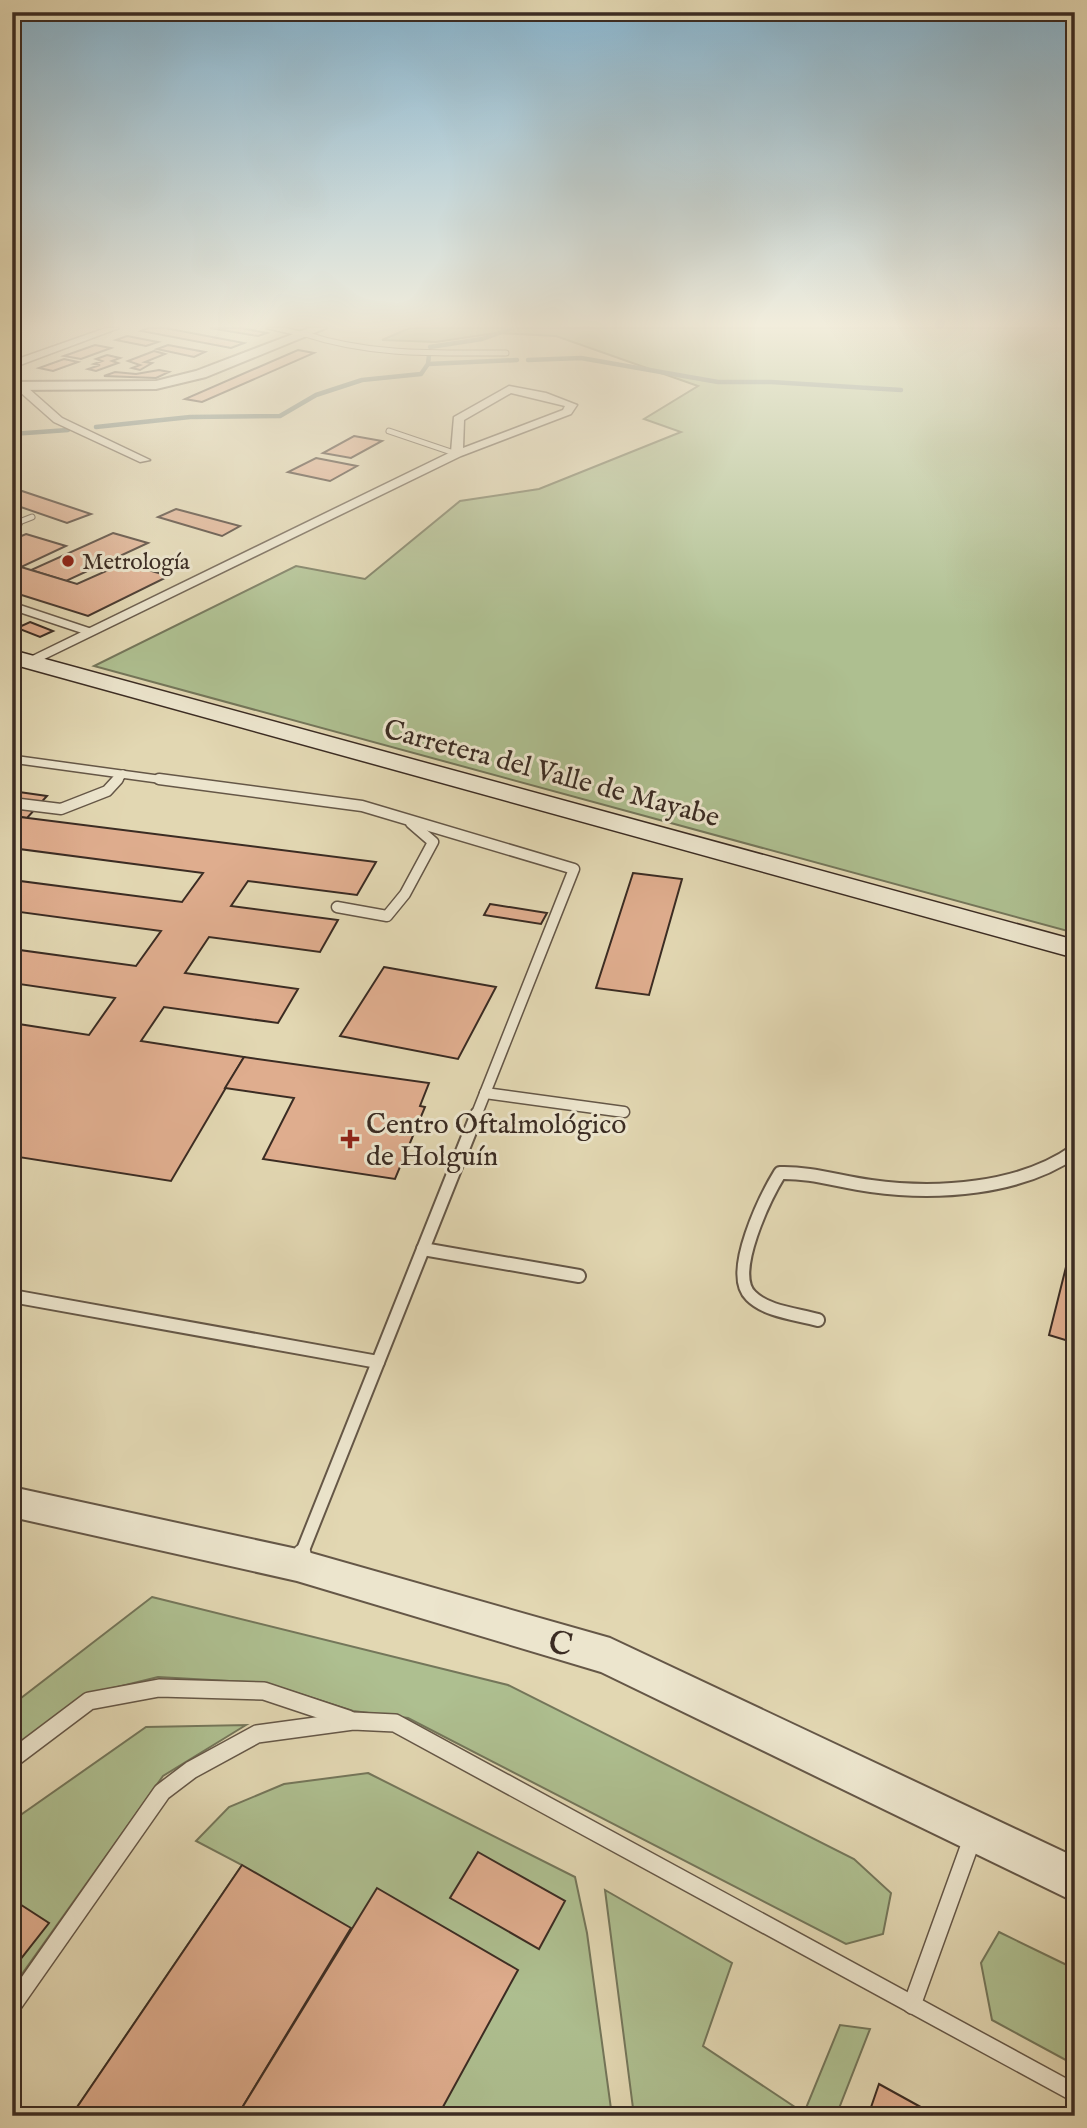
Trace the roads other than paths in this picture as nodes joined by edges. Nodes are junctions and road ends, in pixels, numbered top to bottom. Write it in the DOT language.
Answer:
graph roads {
  1 [pos="74,427"];
  2 [pos="458,427"];
  3 [pos="527,427"];
  4 [pos="390,431"];
  5 [pos="457,454"];
  6 [pos="144,460"];
  7 [pos="32,517"];
  8 [pos="12,525"];
  9 [pos="12,606"];
  10 [pos="90,632"];
  11 [pos="21,659"];
  12 [pos="12,759"];
  13 [pos="123,774"];
  14 [pos="12,803"];
  15 [pos="406,819"];
  16 [pos="337,907"];
  17 [pos="1075,949"];
  18 [pos="485,1093"];
  19 [pos="624,1112"];
  20 [pos="1075,1151"];
  21 [pos="423,1249"];
  22 [pos="579,1276"];
  23 [pos="12,1296"];
  24 [pos="818,1320"];
  25 [pos="378,1362"];
  26 [pos="12,1502"];
  27 [pos="297,1565"];
  28 [pos="353,1721"];
  29 [pos="12,1759"];
  30 [pos="974,1833"];
  31 [pos="1075,1880"];
  32 [pos="912,2005"];
  33 [pos="12,2006"];
  34 [pos="1075,2094"];
  1 -- 6 [label="street"];
  2 -- 5 [label="street"];
  3 -- 5 [label="street"];
  4 -- 5 [label="lane"];
  5 -- 10 [label="street"];
  7 -- 8 [label="lane"];
  9 -- 10 [label="lane"];
  10 -- 11 [label="street"];
  11 -- 17 [label="main road, Carretera del Valle de Mayabe"];
  12 -- 13 [label="lane"];
  13 -- 14 [label="lane"];
  13 -- 15 [label="lane"];
  15 -- 16 [label="lane"];
  15 -- 18 [label="lane"];
  18 -- 19 [label="lane"];
  18 -- 21 [label="lane"];
  20 -- 24 [label="lane"];
  21 -- 22 [label="lane"];
  21 -- 25 [label="lane"];
  23 -- 25 [label="lane"];
  25 -- 27 [label="lane"];
  26 -- 27 [label="street, C"];
  27 -- 30 [label="street, C"];
  28 -- 29 [label="lane"];
  28 -- 32 [label="lane"];
  28 -- 33 [label="lane"];
  30 -- 31 [label="street, C"];
  30 -- 32 [label="lane"];
  32 -- 34 [label="lane"];
}
